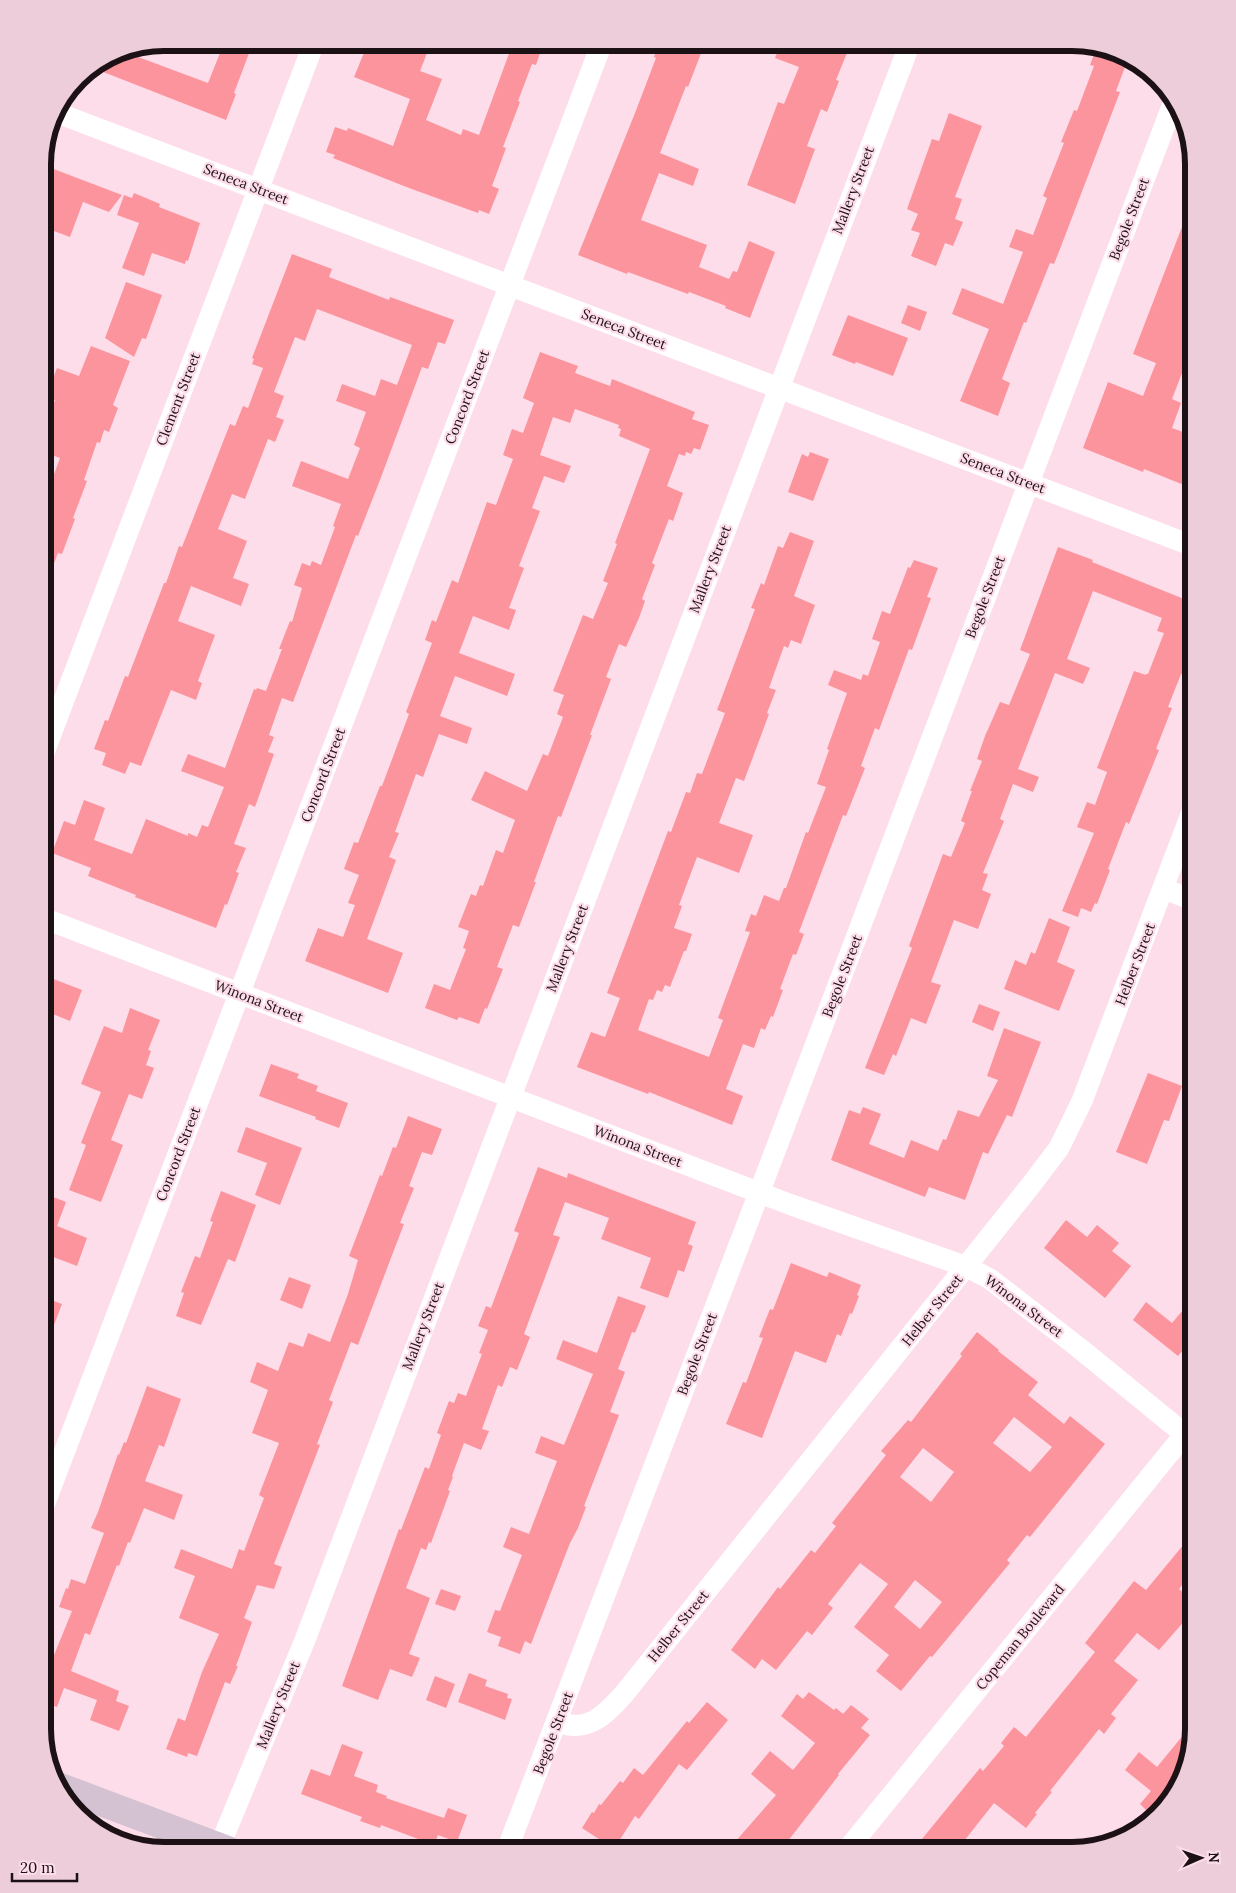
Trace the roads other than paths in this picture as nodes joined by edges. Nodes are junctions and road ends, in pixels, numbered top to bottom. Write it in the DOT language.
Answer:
graph roads {
  1 [pos="311,51"];
  2 [pos="599,51"];
  3 [pos="907,51"];
  4 [pos="1171,110"];
  5 [pos="63,115"];
  6 [pos="259,189"];
  7 [pos="510,285"];
  8 [pos="778,388"];
  9 [pos="1029,483"];
  10 [pos="1185,543"];
  11 [pos="51,735"];
  12 [pos="1185,833"];
  13 [pos="1164,889"];
  14 [pos="1185,897"];
  15 [pos="51,921"];
  16 [pos="240,993"];
  17 [pos="510,1096"];
  18 [pos="759,1192"];
  19 [pos="967,1267"];
  20 [pos="1185,1428"];
  21 [pos="1185,1440"];
  22 [pos="51,1485"];
  23 [pos="557,1722"];
  24 [pos="70,1791"];
  25 [pos="204,1842"];
  26 [pos="225,1842"];
  27 [pos="510,1842"];
  28 [pos="854,1842"];
  1 -- 6 [label="street, Clement Street"];
  2 -- 7 [label="street, Concord Street"];
  3 -- 8 [label="street, Mallery Street"];
  4 -- 9 [label="street, Begole Street"];
  5 -- 6 [label="street, Seneca Street"];
  6 -- 7 [label="street, Seneca Street"];
  6 -- 11 [label="street, Clement Street"];
  7 -- 8 [label="street, Seneca Street"];
  7 -- 16 [label="street, Concord Street"];
  8 -- 9 [label="street, Seneca Street"];
  8 -- 17 [label="street, Mallery Street"];
  9 -- 10 [label="street, Seneca Street"];
  9 -- 18 [label="street, Begole Street"];
  12 -- 13 [label="street, Helber Street"];
  13 -- 14 [label="street"];
  13 -- 19 [label="street, Helber Street"];
  15 -- 16 [label="street, Winona Street"];
  16 -- 17 [label="street, Winona Street"];
  16 -- 22 [label="street, Concord Street"];
  17 -- 18 [label="street, Winona Street"];
  17 -- 26 [label="street, Mallery Street"];
  18 -- 19 [label="street, Winona Street"];
  18 -- 23 [label="street, Begole Street"];
  19 -- 20 [label="street, Winona Street"];
  19 -- 23 [label="street, Helber Street"];
  21 -- 28 [label="street, Copeman Boulevard"];
  23 -- 27 [label="street, Begole Street"];
  24 -- 25 [label="main road"];
}
